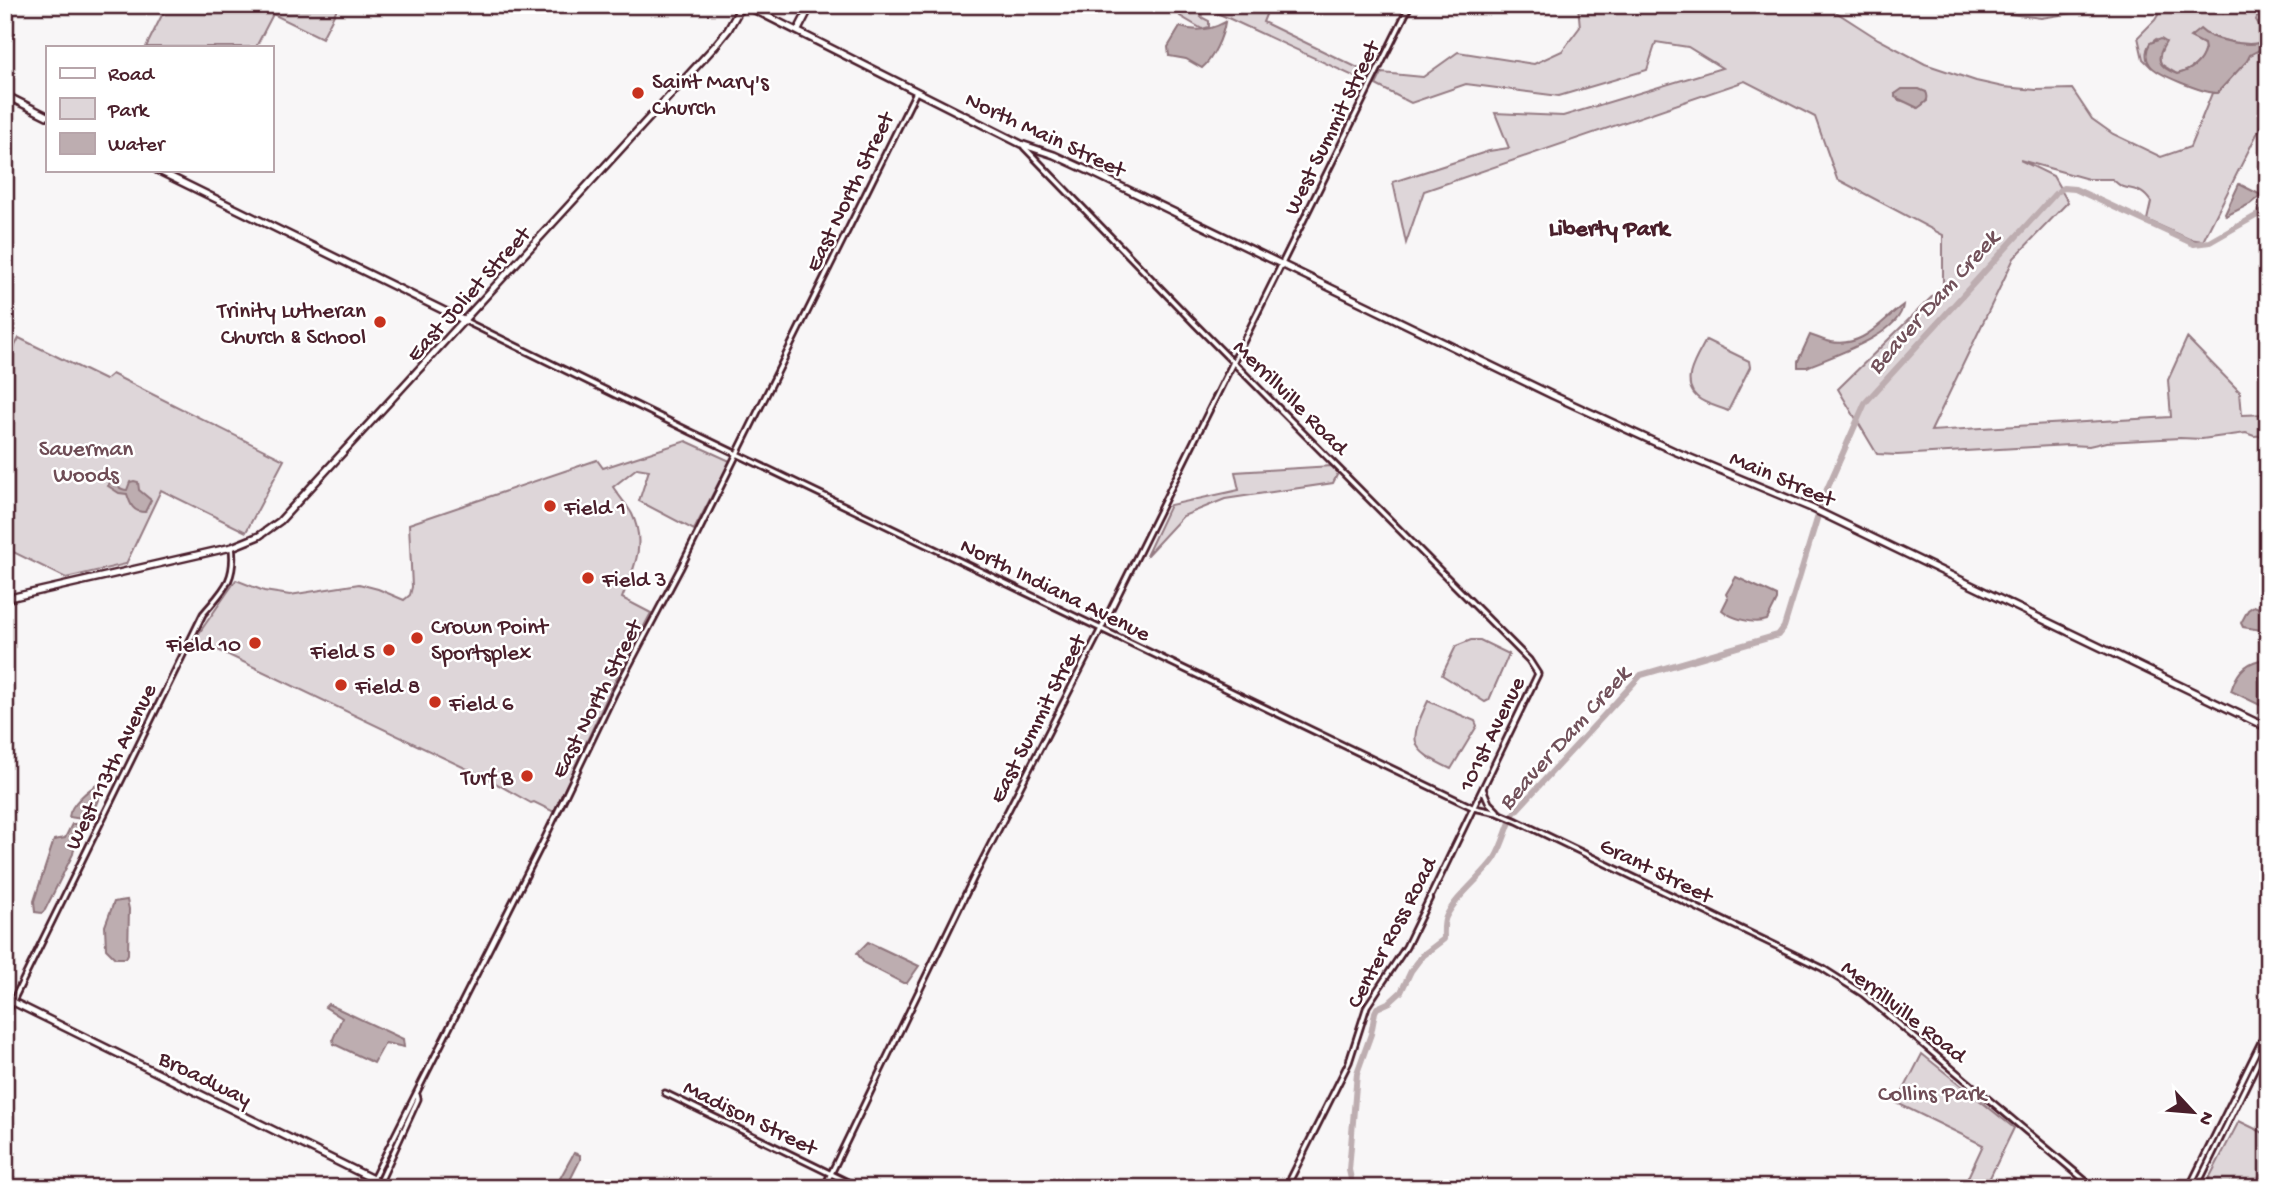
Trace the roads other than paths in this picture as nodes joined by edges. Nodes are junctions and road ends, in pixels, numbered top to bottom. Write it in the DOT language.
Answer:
graph roads {
  1 [pos="743,5"];
  2 [pos="811,5"];
  3 [pos="1410,5"];
  4 [pos="798,30"];
  5 [pos="916,92"];
  6 [pos="5,95"];
  7 [pos="46,116"];
  8 [pos="1021,144"];
  9 [pos="161,172"];
  10 [pos="1282,265"];
  11 [pos="465,321"];
  12 [pos="1233,362"];
  13 [pos="737,454"];
  14 [pos="232,547"];
  15 [pos="5,599"];
  16 [pos="1101,629"];
  17 [pos="1538,674"];
  18 [pos="2268,728"];
  19 [pos="1483,789"];
  20 [pos="1474,808"];
  21 [pos="1498,813"];
  22 [pos="1822,968"];
  23 [pos="5,998"];
  24 [pos="13,1002"];
  25 [pos="5,1017"];
  26 [pos="2268,1028"];
  27 [pos="2268,1041"];
  28 [pos="665,1093"];
  29 [pos="831,1174"];
  30 [pos="377,1183"];
  31 [pos="369,1188"];
  32 [pos="391,1188"];
  33 [pos="824,1188"];
  34 [pos="860,1188"];
  35 [pos="1286,1188"];
  36 [pos="2095,1188"];
  37 [pos="2189,1188"];
  38 [pos="2196,1188"];
  1 -- 4 [label="main road, North Main Street"];
  1 -- 11 [label="main road, East Joliet Street"];
  2 -- 4 [label="main road"];
  3 -- 10 [label="street, West Summit Street"];
  4 -- 5 [label="main road, North Main Street"];
  5 -- 8 [label="main road, North Main Street"];
  5 -- 13 [label="street, East North Street"];
  6 -- 7 [label="main road"];
  8 -- 10 [label="main road, North Main Street"];
  8 -- 12 [label="street, Merrillville Road"];
  9 -- 11 [label="main road"];
  10 -- 12 [label="street, East Summit Street"];
  10 -- 18 [label="main road, Main Street"];
  11 -- 13 [label="street, North Indiana Avenue"];
  11 -- 14 [label="main road, East Joliet Street"];
  12 -- 16 [label="street, East Summit Street"];
  12 -- 17 [label="street, Merrillville Road"];
  13 -- 16 [label="street, North Indiana Avenue"];
  13 -- 30 [label="street, East North Street"];
  14 -- 15 [label="main road, East Joliet Street"];
  14 -- 24 [label="street, West 113th Avenue"];
  16 -- 20 [label="street, North Indiana Avenue"];
  16 -- 29 [label="street, East Summit Street"];
  17 -- 19 [label="street, 101st Avenue"];
  19 -- 20 [label="street, 101st Avenue"];
  19 -- 21 [label="street"];
  20 -- 21 [label="street, Grant Street"];
  20 -- 35 [label="street, Center Ross Road"];
  21 -- 22 [label="street, Grant Street"];
  22 -- 36 [label="street, Merrillville Road"];
  23 -- 24 [label="main road, Broadway"];
  24 -- 25 [label="street, West 113th Avenue"];
  24 -- 30 [label="main road, Broadway"];
  26 -- 37 [label="street"];
  27 -- 38 [label="street"];
  28 -- 29 [label="street, Madison Street"];
  29 -- 33 [label="street, East Summit Street"];
  29 -- 34 [label="street, Madison Street"];
  30 -- 31 [label="main road"];
  30 -- 32 [label="main road, Broadway"];
}
